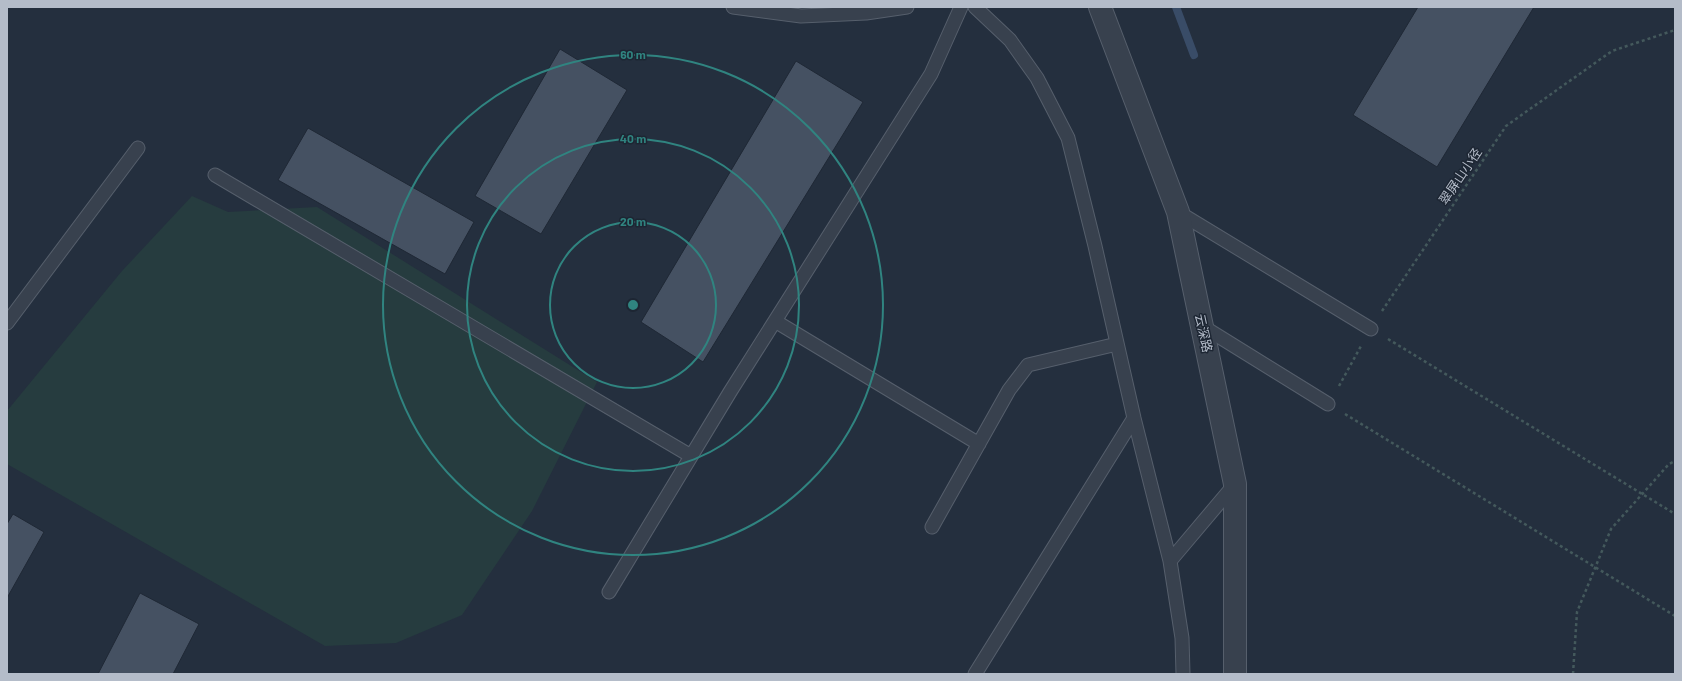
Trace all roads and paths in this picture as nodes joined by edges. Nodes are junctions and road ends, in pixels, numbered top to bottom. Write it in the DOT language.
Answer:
graph roads {
  1 [pos="733,7"];
  2 [pos="907,7"];
  3 [pos="961,7"];
  4 [pos="975,7"];
  5 [pos="1100,7"];
  6 [pos="1675,30"];
  7 [pos="138,148"];
  8 [pos="215,175"];
  9 [pos="1178,212"];
  10 [pos="775,321"];
  11 [pos="7,323"];
  12 [pos="1202,326"];
  13 [pos="1371,329"];
  14 [pos="1117,344"];
  15 [pos="1328,404"];
  16 [pos="1134,418"];
  17 [pos="979,444"];
  18 [pos="691,456"];
  19 [pos="1675,461"];
  20 [pos="1235,484"];
  21 [pos="1642,494"];
  22 [pos="1675,514"];
  23 [pos="932,527"];
  24 [pos="1170,561"];
  25 [pos="1595,568"];
  26 [pos="609,592"];
  27 [pos="1675,616"];
  28 [pos="975,674"];
  29 [pos="1183,674"];
  30 [pos="1235,674"];
  31 [pos="1573,674"];
  1 -- 2 [label="lane"];
  3 -- 10 [label="lane"];
  4 -- 14 [label="lane"];
  5 -- 9 [label="street, 云深路"];
  6 -- 13 [label="path, 翠屏山小径"];
  7 -- 11 [label="lane"];
  8 -- 18 [label="lane"];
  9 -- 12 [label="street, 云深路"];
  9 -- 13 [label="lane"];
  10 -- 17 [label="lane"];
  10 -- 18 [label="lane"];
  12 -- 15 [label="lane"];
  12 -- 20 [label="street, 云深路"];
  13 -- 15 [label="path, 翠屏山小径"];
  13 -- 21 [label="path"];
  14 -- 16 [label="lane"];
  14 -- 17 [label="lane"];
  15 -- 25 [label="path"];
  16 -- 24 [label="lane"];
  16 -- 28 [label="lane"];
  17 -- 23 [label="lane"];
  18 -- 26 [label="lane"];
  19 -- 21 [label="path"];
  20 -- 24 [label="lane"];
  20 -- 30 [label="street, 云深路"];
  21 -- 22 [label="path"];
  21 -- 25 [label="path"];
  24 -- 29 [label="lane"];
  25 -- 27 [label="path"];
  25 -- 31 [label="path"];
}
